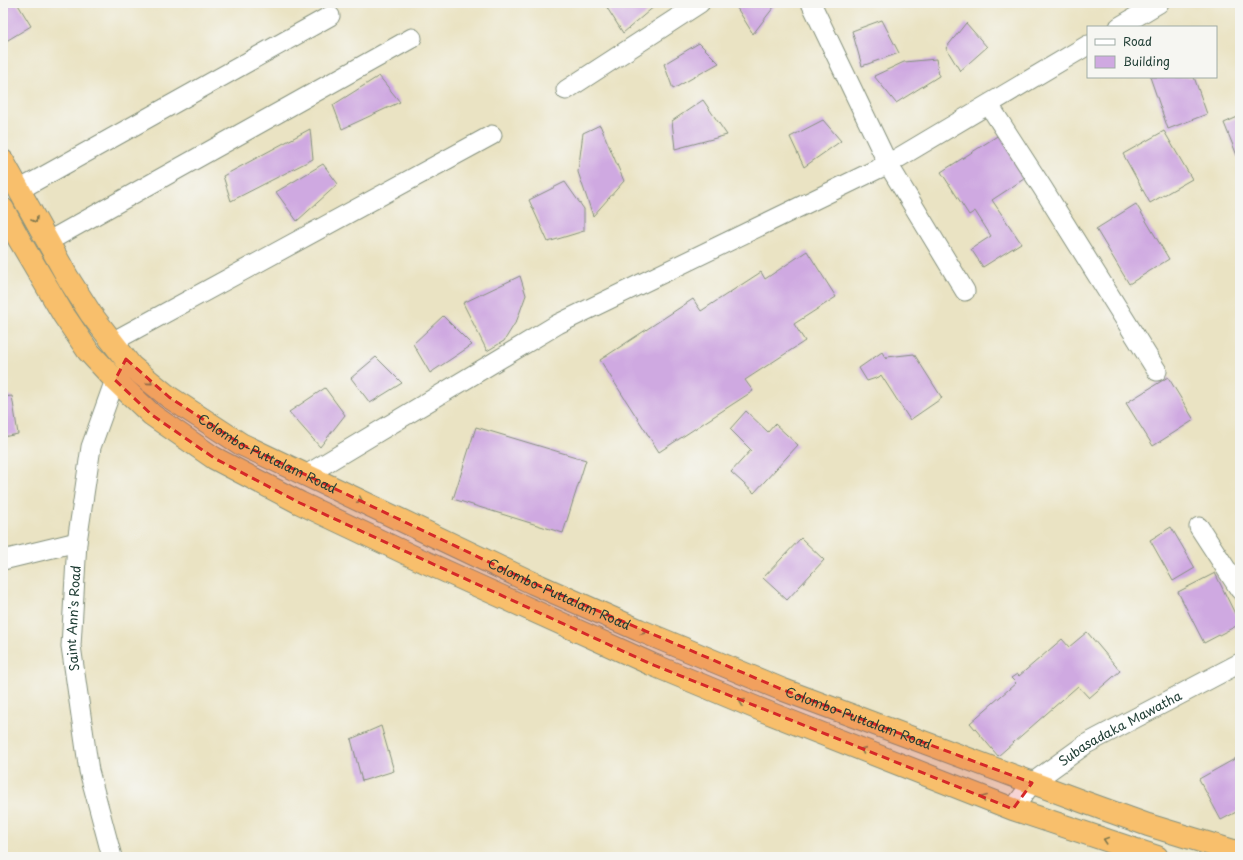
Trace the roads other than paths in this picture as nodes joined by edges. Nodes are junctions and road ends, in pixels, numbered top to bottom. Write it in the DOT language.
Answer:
graph roads {
  1 [pos="700,3"];
  2 [pos="811,3"];
  3 [pos="1159,3"];
  4 [pos="330,16"];
  5 [pos="1121,26"];
  6 [pos="412,38"];
  7 [pos="1087,47"];
  8 [pos="566,90"];
  9 [pos="989,105"];
  10 [pos="492,135"];
  11 [pos="3,161"];
  12 [pos="888,164"];
  13 [pos="19,190"];
  14 [pos="4,212"];
  15 [pos="47,242"];
  16 [pos="965,291"];
  17 [pos="112,342"];
  18 [pos="126,359"];
  19 [pos="1157,371"];
  20 [pos="115,380"];
  21 [pos="306,475"];
  22 [pos="1199,527"];
  23 [pos="77,542"];
  24 [pos="3,560"];
  25 [pos="1240,590"];
  26 [pos="1240,663"];
  27 [pos="1032,782"];
  28 [pos="1013,809"];
  29 [pos="1240,853"];
  30 [pos="112,857"];
  31 [pos="1157,857"];
  1 -- 8 [label="street"];
  2 -- 12 [label="street"];
  3 -- 5 [label="street"];
  4 -- 13 [label="street"];
  6 -- 15 [label="street"];
  7 -- 9 [label="street"];
  9 -- 12 [label="street"];
  9 -- 19 [label="street"];
  10 -- 17 [label="street"];
  11 -- 13 [label="highway, Colombo-Puttalam Road"];
  12 -- 16 [label="street"];
  12 -- 21 [label="street"];
  13 -- 15 [label="highway, Colombo-Puttalam Road, one-way"];
  14 -- 20 [label="highway, Colombo-Puttalam Road"];
  15 -- 17 [label="highway, Colombo-Puttalam Road"];
  17 -- 18 [label="highway, Colombo-Puttalam Road"];
  18 -- 20 [label="highway"];
  18 -- 21 [label="highway, Colombo-Puttalam Road, one-way"];
  20 -- 23 [label="street, Saint Ann's Road"];
  28 -- 20 [label="highway, Colombo-Puttalam Road, one-way"];
  21 -- 27 [label="highway, Colombo-Puttalam Road, one-way"];
  22 -- 25 [label="street"];
  23 -- 24 [label="street"];
  23 -- 30 [label="street, Saint Ann's Road"];
  26 -- 27 [label="street, Subasadaka Mawatha"];
  27 -- 28 [label="street, Subasadaka Mawatha"];
  27 -- 29 [label="highway, Colombo-Puttalam Road"];
  31 -- 28 [label="highway, Colombo-Puttalam Road, one-way"];
}
